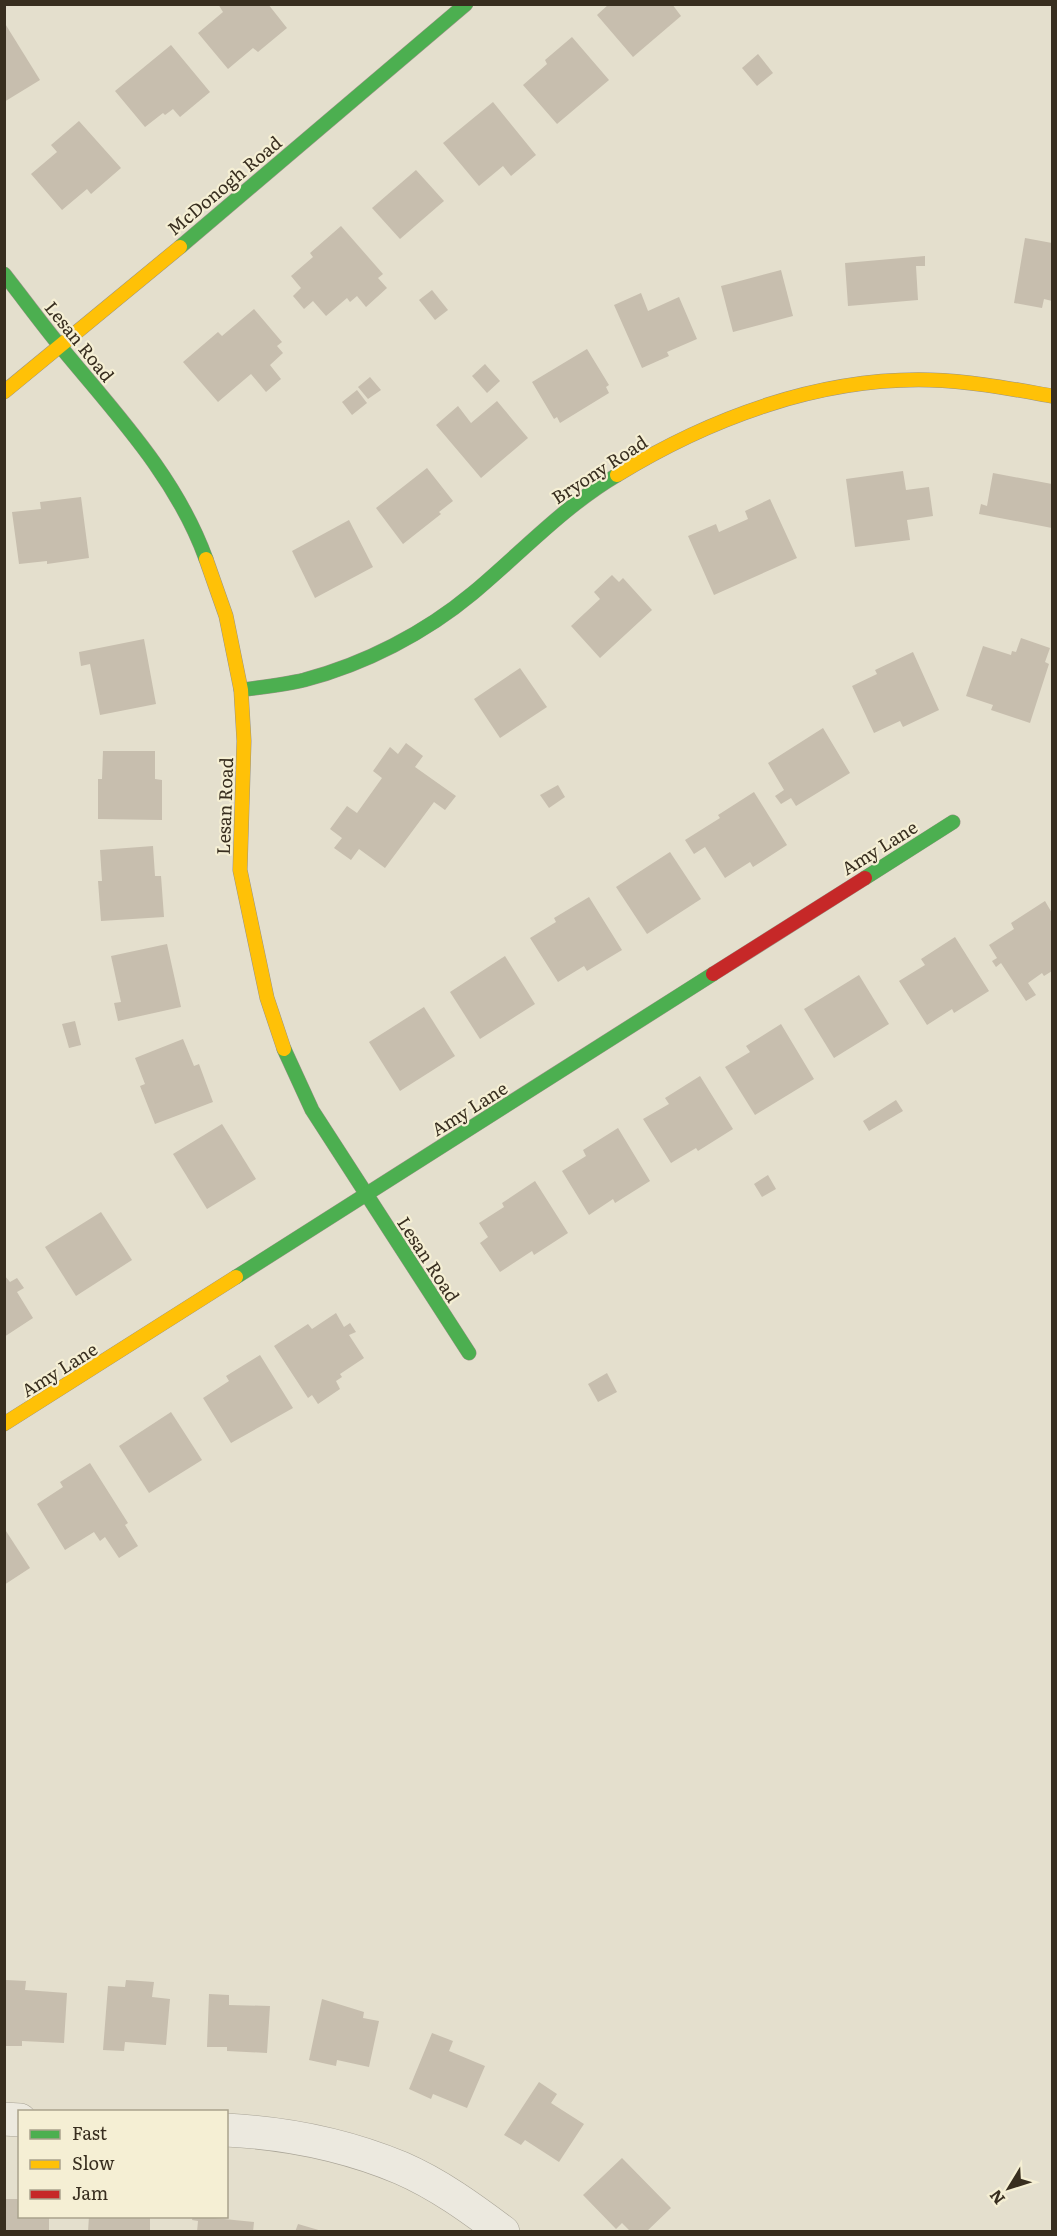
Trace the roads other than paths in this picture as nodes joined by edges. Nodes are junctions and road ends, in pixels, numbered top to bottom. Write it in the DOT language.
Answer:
graph roads {
  1 [pos="466,4"];
  2 [pos="4,274"];
  3 [pos="59,345"];
  4 [pos="4,392"];
  5 [pos="1053,396"];
  6 [pos="241,690"];
  7 [pos="953,822"];
  8 [pos="365,1195"];
  9 [pos="469,1353"];
  10 [pos="4,1424"];
  11 [pos="228,2130"];
  12 [pos="503,2232"];
  1 -- 3 [label="street, McDonogh Road"];
  2 -- 3 [label="street, Lesan Road"];
  3 -- 4 [label="street, McDonogh Road"];
  3 -- 6 [label="street, Lesan Road"];
  5 -- 6 [label="street, Bryony Road"];
  6 -- 8 [label="street, Lesan Road"];
  7 -- 8 [label="street, Amy Lane"];
  8 -- 9 [label="street, Lesan Road"];
  8 -- 10 [label="street, Amy Lane"];
  11 -- 12 [label="street"];
}
